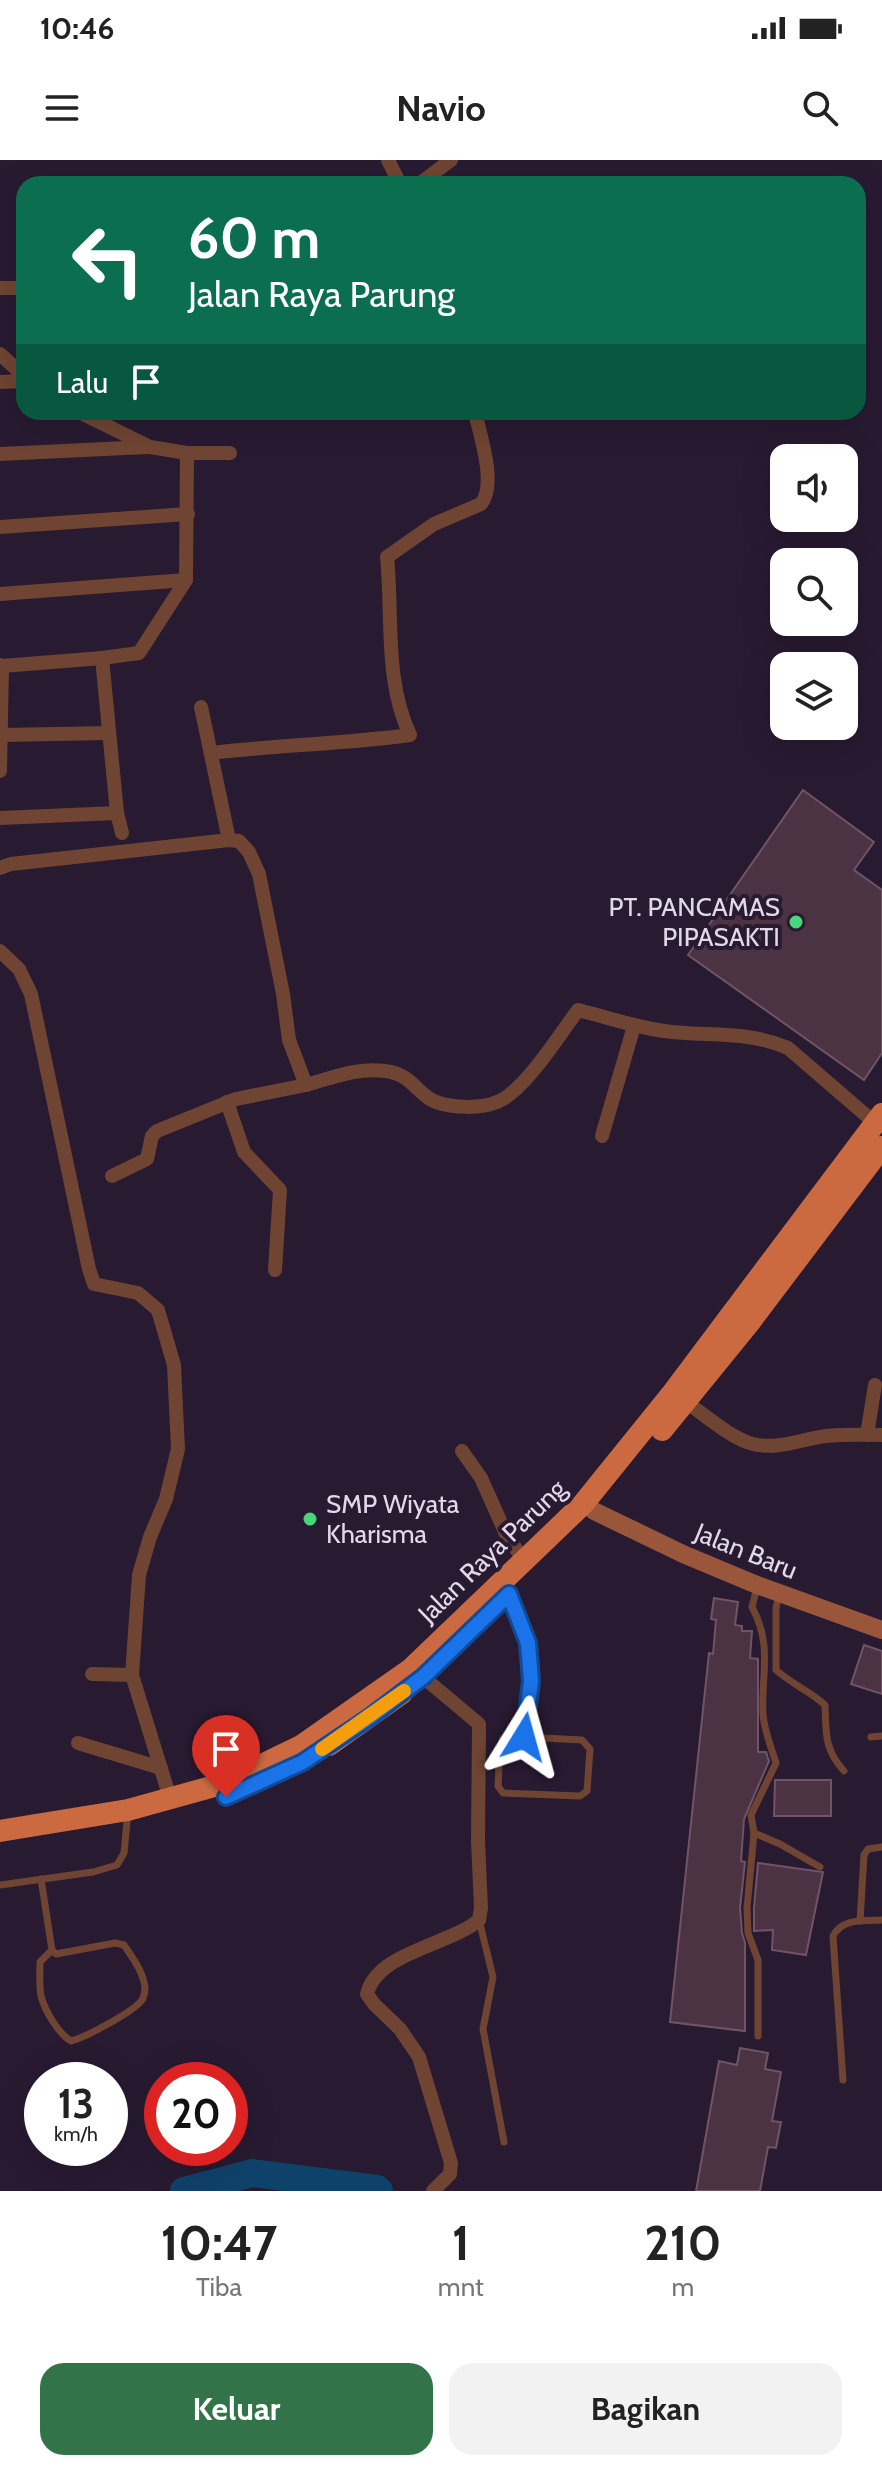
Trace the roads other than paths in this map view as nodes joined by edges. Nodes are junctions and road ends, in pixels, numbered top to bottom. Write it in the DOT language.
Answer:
graph roads {
  1 [pos="451,160"];
  2 [pos="430,176"];
  3 [pos="0,354"];
  4 [pos="16,370"];
  5 [pos="95,420"];
  6 [pos="477,420"];
  7 [pos="150,447"];
  8 [pos="187,453"];
  9 [pos="230,453"];
  10 [pos="0,454"];
  11 [pos="188,514"];
  12 [pos="0,527"];
  13 [pos="186,580"];
  14 [pos="0,594"];
  15 [pos="102,658"];
  16 [pos="1,665"];
  17 [pos="201,707"];
  18 [pos="109,733"];
  19 [pos="2,735"];
  20 [pos="211,753"];
  21 [pos="0,771"];
  22 [pos="117,813"];
  23 [pos="0,818"];
  24 [pos="122,833"];
  25 [pos="229,840"];
  26 [pos="0,868"];
  27 [pos="0,951"];
  28 [pos="634,1026"];
  29 [pos="306,1085"];
  30 [pos="227,1102"];
  31 [pos="878,1119"];
  32 [pos="602,1136"];
  33 [pos="882,1147"];
  34 [pos="112,1176"];
  35 [pos="275,1270"];
  36 [pos="875,1385"];
  37 [pos="686,1402"];
  38 [pos="875,1435"];
  39 [pos="462,1451"];
  40 [pos="594,1511"];
  41 [pos="524,1561"];
  42 [pos="757,1585"];
  43 [pos="779,1593"];
  44 [pos="509,1594"];
  45 [pos="882,1630"];
  46 [pos="92,1674"];
  47 [pos="132,1675"];
  48 [pos="423,1677"];
  49 [pos="882,1736"];
  50 [pos="524,1737"];
  51 [pos="871,1737"];
  52 [pos="78,1743"];
  53 [pos="161,1768"];
  54 [pos="844,1771"];
  55 [pos="170,1798"];
  56 [pos="127,1821"];
  57 [pos="0,1831"];
  58 [pos="754,1833"];
  59 [pos="0,1842"];
  60 [pos="882,1847"];
  61 [pos="820,1867"];
  62 [pos="41,1879"];
  63 [pos="0,1885"];
  64 [pos="479,1920"];
  65 [pos="882,1920"];
  66 [pos="860,1921"];
  67 [pos="52,1950"];
  68 [pos="758,2036"];
  69 [pos="843,2080"];
  70 [pos="504,2142"];
  71 [pos="433,2191"];
  1 -- 2 [label="street"];
  3 -- 4 [label="street"];
  5 -- 7 [label="street"];
  6 -- 20 [label="street"];
  7 -- 8 [label="street"];
  7 -- 10 [label="street"];
  8 -- 9 [label="street"];
  8 -- 11 [label="street"];
  11 -- 12 [label="street"];
  11 -- 13 [label="street"];
  13 -- 14 [label="street"];
  13 -- 15 [label="street"];
  15 -- 16 [label="street"];
  15 -- 18 [label="street"];
  16 -- 19 [label="street"];
  17 -- 20 [label="street"];
  18 -- 19 [label="street"];
  18 -- 22 [label="street"];
  19 -- 21 [label="street"];
  20 -- 25 [label="street"];
  22 -- 23 [label="street"];
  22 -- 24 [label="street"];
  25 -- 26 [label="street"];
  25 -- 29 [label="street"];
  27 -- 47 [label="street"];
  28 -- 29 [label="street"];
  28 -- 31 [label="street"];
  28 -- 32 [label="street"];
  29 -- 30 [label="street"];
  30 -- 34 [label="street"];
  30 -- 35 [label="street"];
  31 -- 41 [label="highway, Jalan Raya Parung"];
  33 -- 37 [label="highway, Jalan Raya Parung"];
  36 -- 38 [label="street"];
  37 -- 38 [label="street"];
  37 -- 40 [label="highway, Jalan Raya Parung"];
  39 -- 41 [label="street"];
  40 -- 42 [label="main road, Jalan Baru"];
  40 -- 44 [label="highway, Jalan Raya Parung"];
  41 -- 55 [label="highway, Jalan Raya Parung"];
  42 -- 43 [label="main road, Jalan Baru"];
  42 -- 58 [label="lane"];
  43 -- 45 [label="main road, Jalan Baru"];
  43 -- 54 [label="lane"];
  44 -- 48 [label="highway, Jalan Raya Parung"];
  44 -- 50 [label="lane"];
  46 -- 47 [label="street"];
  47 -- 53 [label="street"];
  48 -- 56 [label="highway, Jalan Raya Parung"];
  48 -- 64 [label="street"];
  49 -- 51 [label="lane"];
  50 -- 50 [label="lane"];
  52 -- 53 [label="street"];
  53 -- 55 [label="street"];
  55 -- 57 [label="highway, Jalan Raya Parung"];
  56 -- 59 [label="highway, Jalan Raya Parung"];
  56 -- 62 [label="lane"];
  58 -- 61 [label="lane"];
  58 -- 68 [label="lane"];
  60 -- 66 [label="lane"];
  62 -- 63 [label="lane"];
  62 -- 67 [label="lane"];
  64 -- 70 [label="lane"];
  64 -- 71 [label="street"];
  65 -- 66 [label="lane"];
  66 -- 69 [label="lane"];
  67 -- 67 [label="lane"];
}
